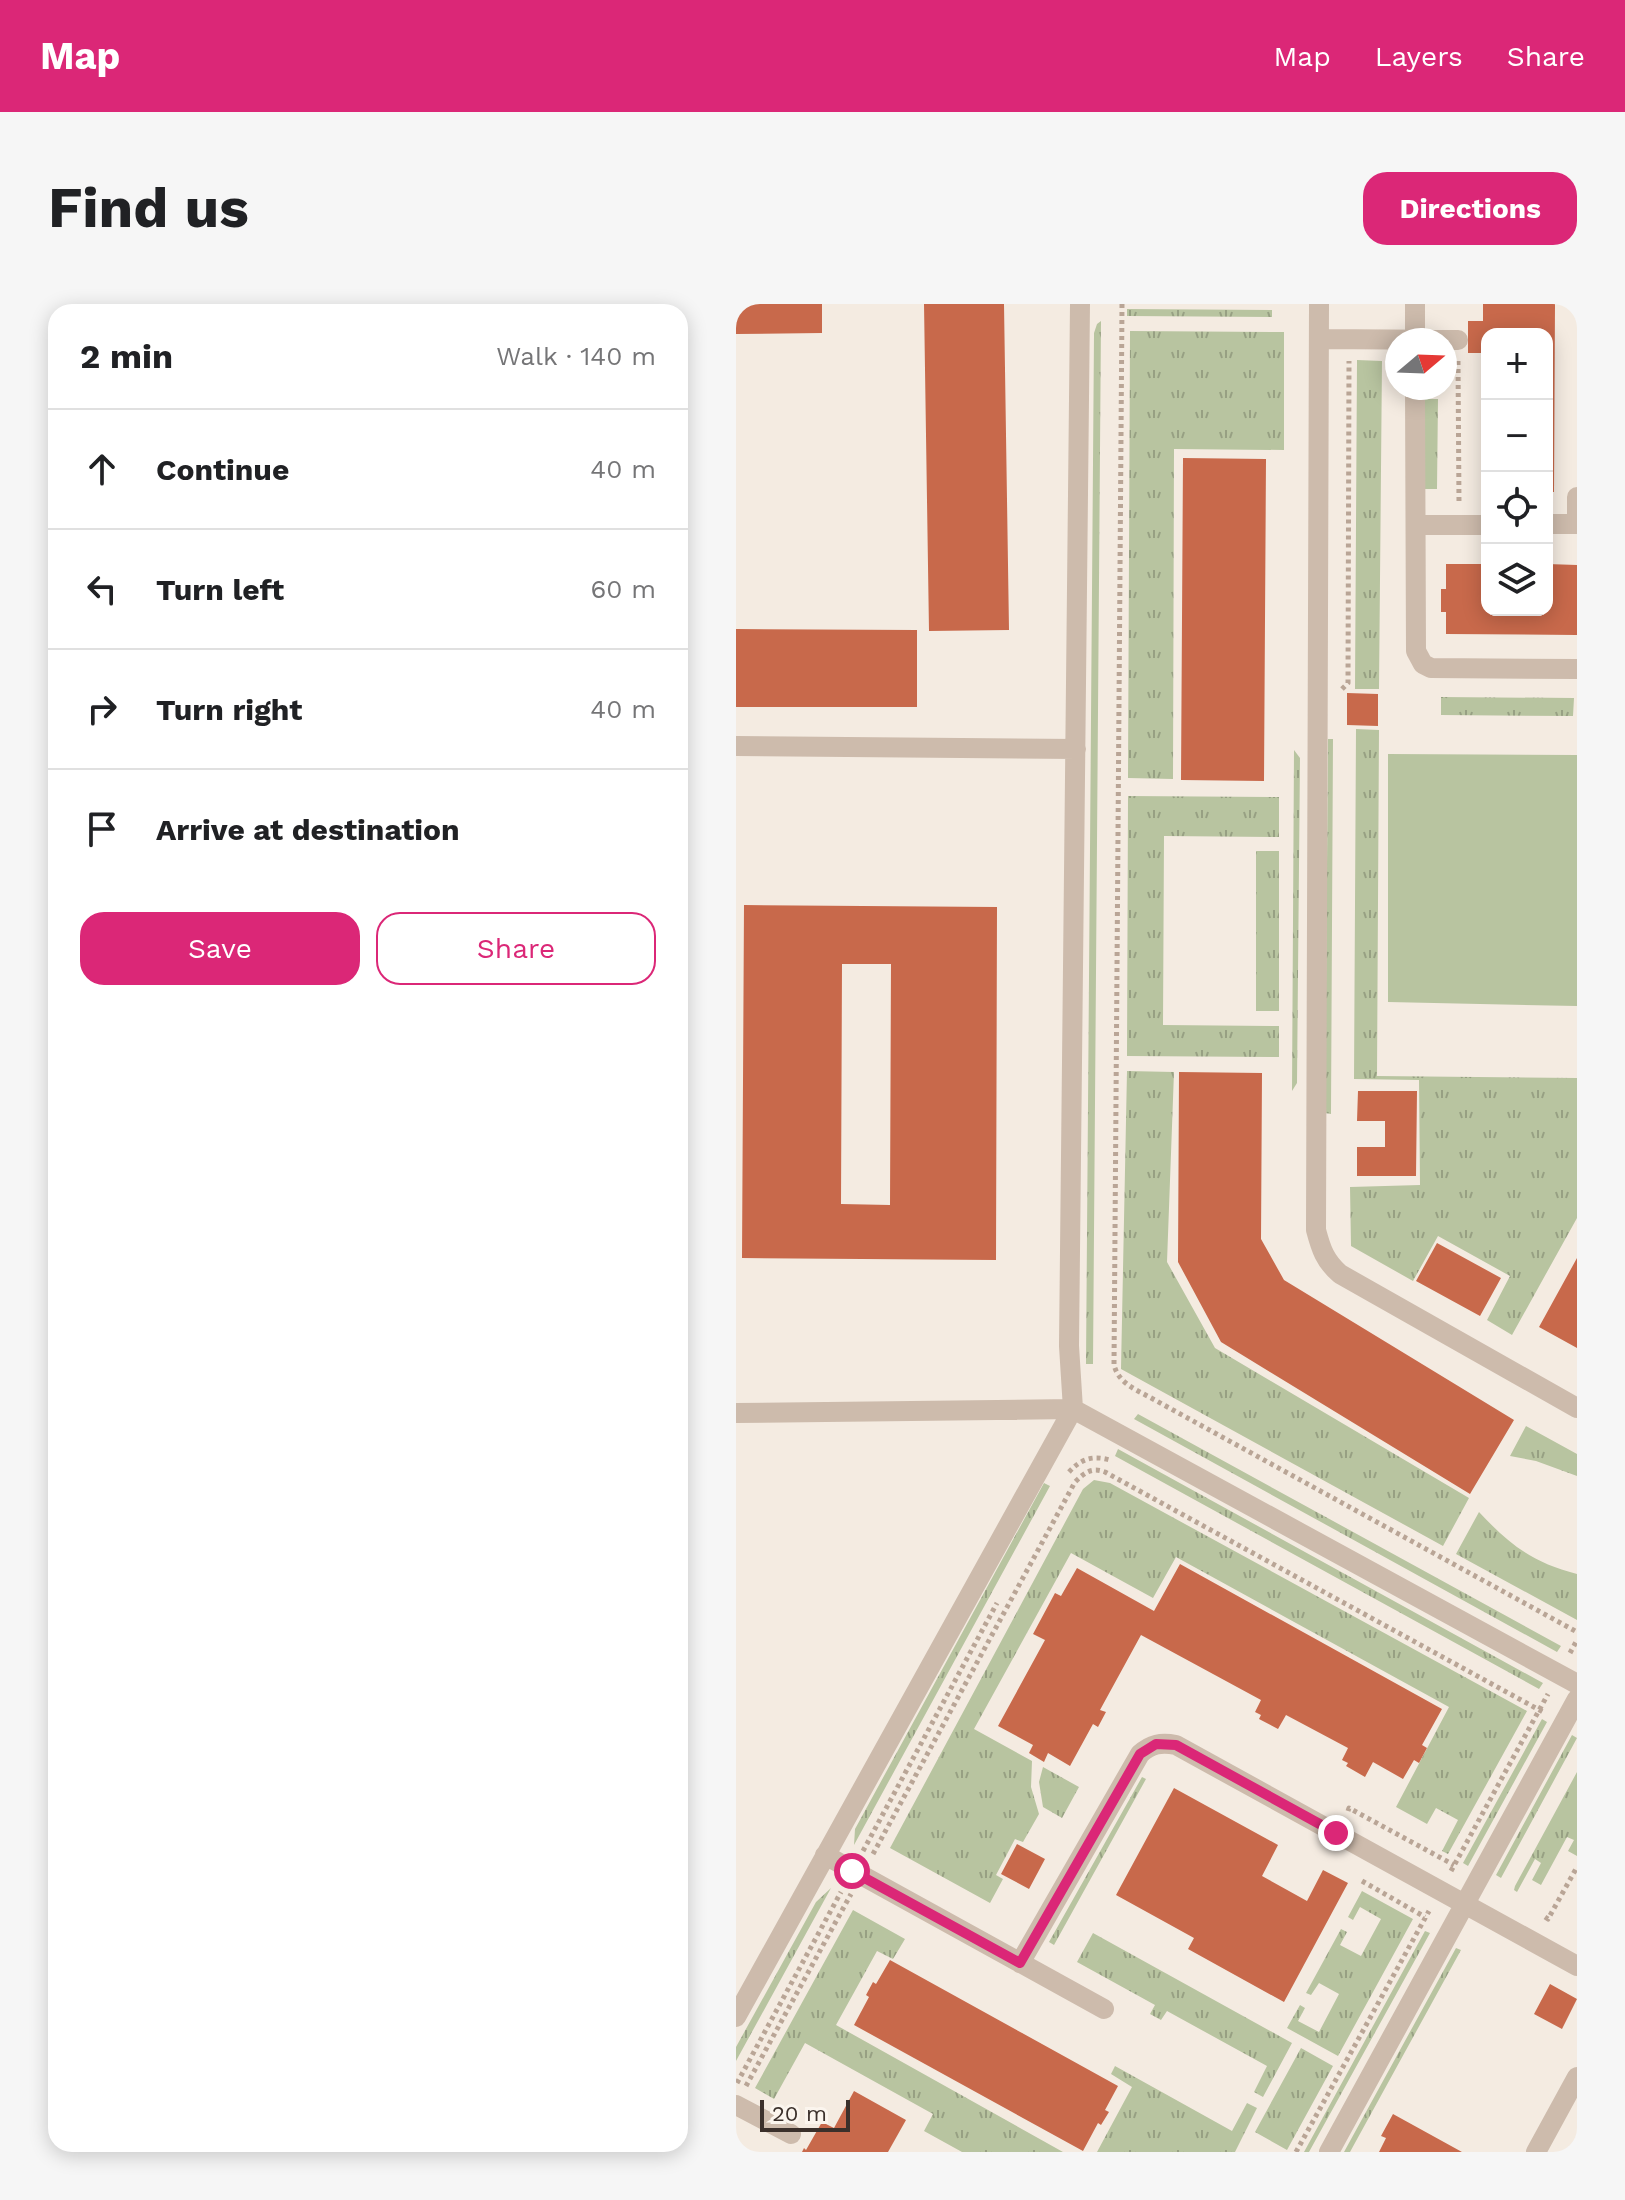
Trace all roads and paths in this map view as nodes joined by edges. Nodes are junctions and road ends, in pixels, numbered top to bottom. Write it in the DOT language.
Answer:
graph roads {
  1 [pos="1080,304"];
  2 [pos="1122,304"];
  3 [pos="1319,304"];
  4 [pos="1415,304"];
  5 [pos="1415,328"];
  6 [pos="1320,339"];
  7 [pos="1349,339"];
  8 [pos="1385,340"];
  9 [pos="1458,340"];
  10 [pos="1415,400"];
  11 [pos="1577,497"];
  12 [pos="1553,524"];
  13 [pos="1577,524"];
  14 [pos="1416,525"];
  15 [pos="1459,525"];
  16 [pos="1481,525"];
  17 [pos="1577,669"];
  18 [pos="1342,701"];
  19 [pos="736,746"];
  20 [pos="1076,749"];
  21 [pos="1577,1408"];
  22 [pos="1073,1409"];
  23 [pos="736,1413"];
  24 [pos="1111,1460"];
  25 [pos="1068,1473"];
  26 [pos="1001,1596"];
  27 [pos="1577,1632"];
  28 [pos="1577,1684"];
  29 [pos="1545,1699"];
  30 [pos="1570,1712"];
  31 [pos="1349,1808"];
  32 [pos="825,1855"];
  33 [pos="1454,1865"];
  34 [pos="1577,1867"];
  35 [pos="857,1873"];
  36 [pos="1362,1881"];
  37 [pos="1467,1904"];
  38 [pos="1425,1917"];
  39 [pos="1548,1919"];
  40 [pos="1020,1963"];
  41 [pos="1577,1966"];
  42 [pos="1104,2009"];
  43 [pos="736,2017"];
  44 [pos="1577,2077"];
  45 [pos="736,2084"];
  46 [pos="740,2098"];
  47 [pos="791,2134"];
  48 [pos="1329,2152"];
  49 [pos="1536,2152"];
  1 -- 20 [label="street"];
  2 -- 27 [label="path"];
  3 -- 6 [label="street"];
  4 -- 5 [label="street"];
  6 -- 7 [label="street"];
  6 -- 21 [label="street"];
  7 -- 8 [label="street"];
  7 -- 18 [label="path"];
  9 -- 15 [label="path"];
  10 -- 14 [label="street"];
  11 -- 13 [label="street"];
  12 -- 13 [label="street"];
  14 -- 15 [label="street"];
  14 -- 17 [label="street"];
  15 -- 16 [label="street"];
  19 -- 20 [label="street"];
  20 -- 22 [label="street"];
  22 -- 23 [label="street"];
  22 -- 28 [label="street"];
  22 -- 32 [label="street"];
  24 -- 25 [label="path"];
  26 -- 35 [label="path"];
  29 -- 30 [label="path"];
  30 -- 35 [label="path"];
  30 -- 37 [label="street"];
  31 -- 33 [label="path"];
  32 -- 35 [label="street"];
  32 -- 43 [label="street"];
  34 -- 39 [label="path"];
  35 -- 40 [label="street"];
  35 -- 45 [label="path"];
  35 -- 46 [label="path"];
  36 -- 38 [label="path"];
  37 -- 40 [label="street"];
  37 -- 41 [label="street"];
  37 -- 48 [label="street"];
  40 -- 42 [label="street"];
  44 -- 49 [label="street"];
  46 -- 47 [label="street"];
}
